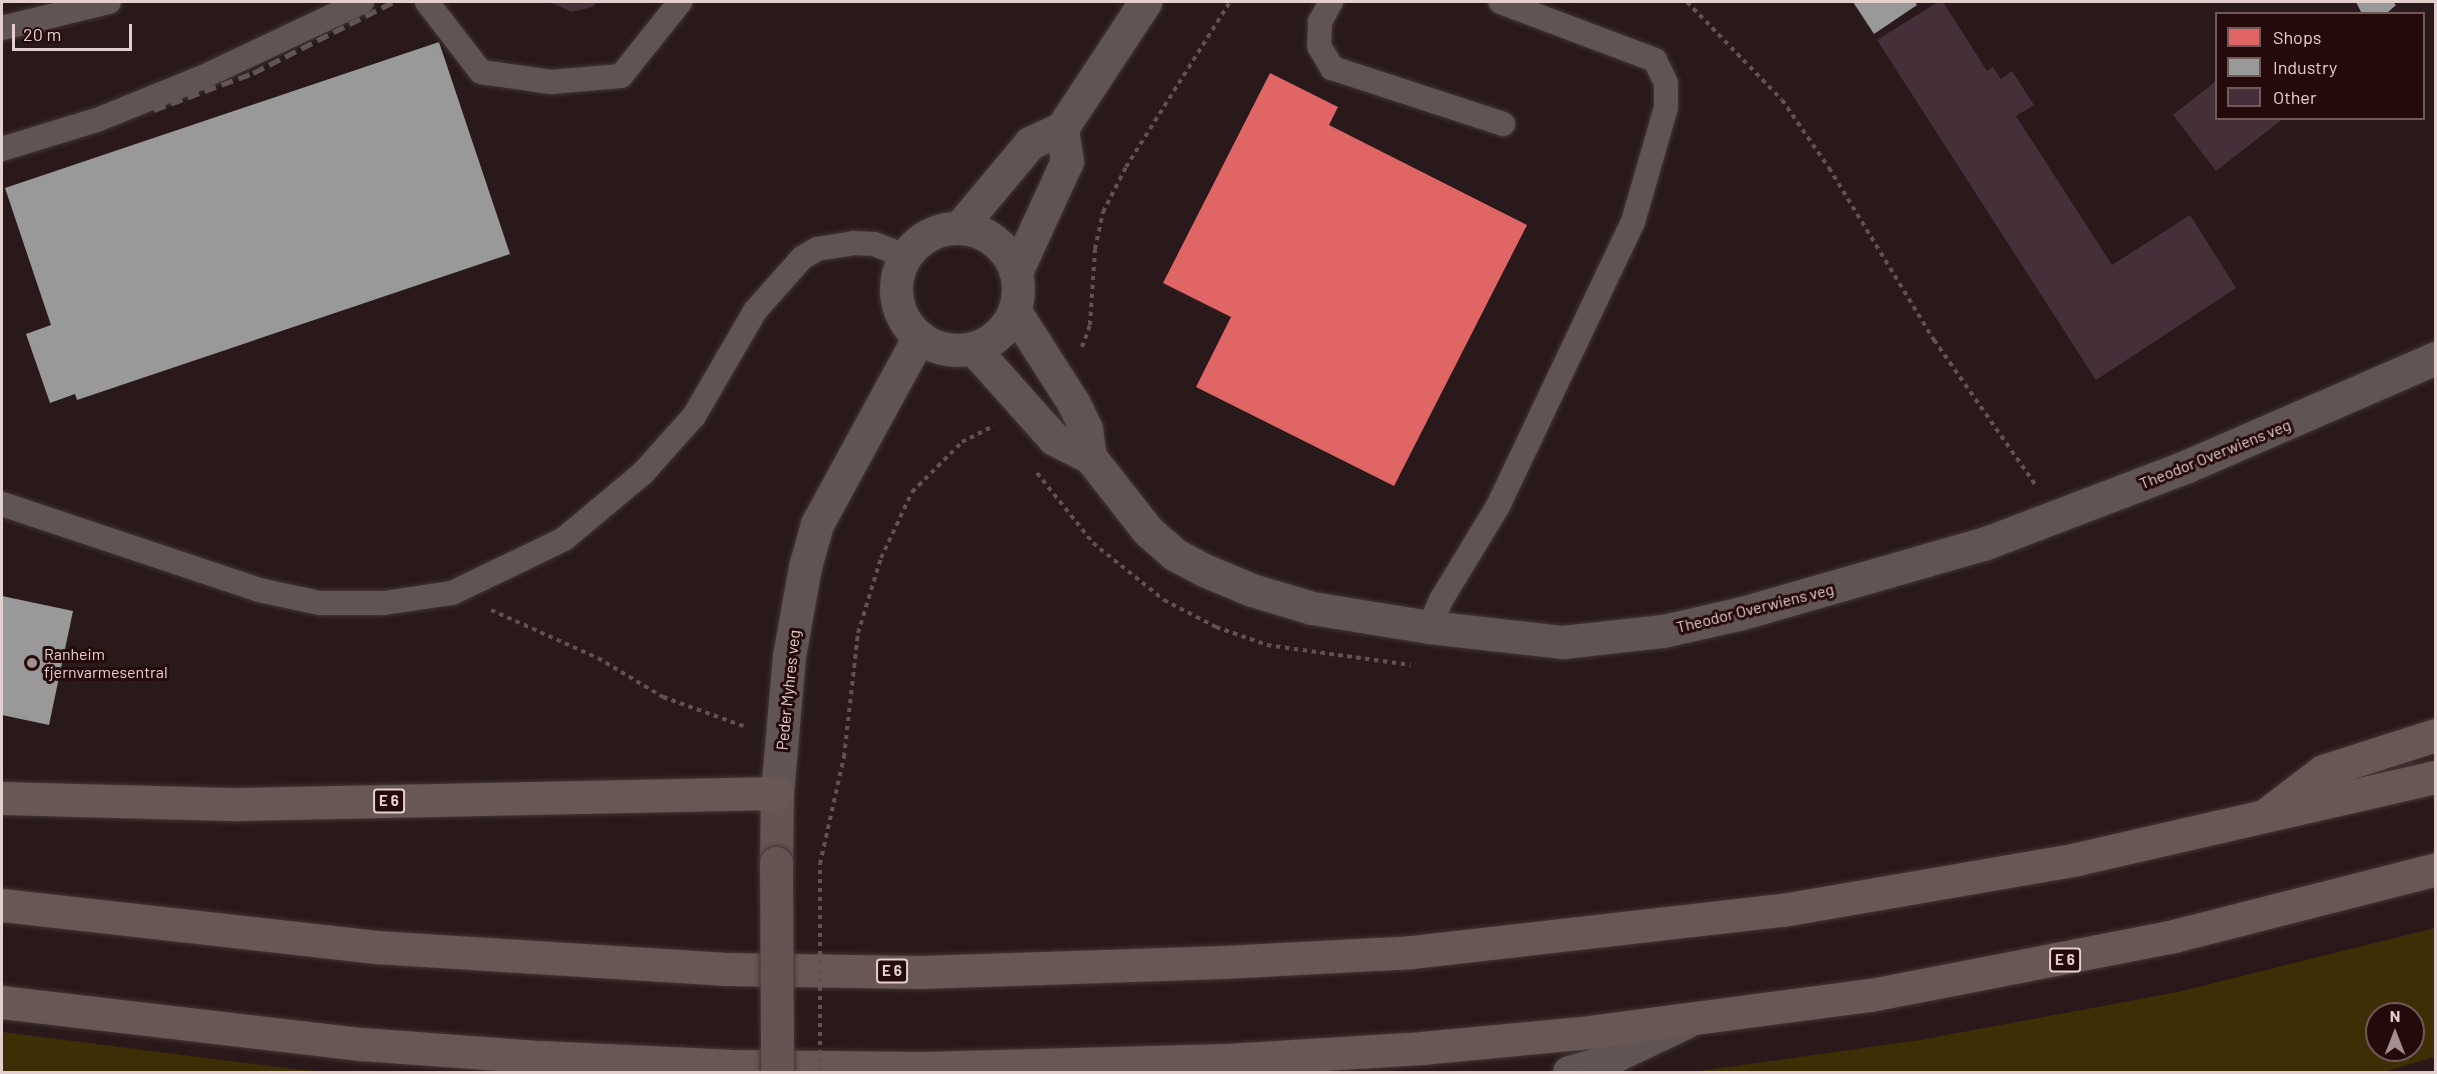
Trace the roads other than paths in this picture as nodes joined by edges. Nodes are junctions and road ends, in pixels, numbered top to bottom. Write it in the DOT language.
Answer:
graph roads {
  1 [pos="109,2"];
  2 [pos="362,2"];
  3 [pos="427,2"];
  4 [pos="680,2"];
  5 [pos="1145,2"];
  6 [pos="1331,2"];
  7 [pos="1501,2"];
  8 [pos="2,28"];
  9 [pos="1503,124"];
  10 [pos="1062,128"];
  11 [pos="2,149"];
  12 [pos="959,228"];
  13 [pos="905,256"];
  14 [pos="1016,272"];
  15 [pos="1014,310"];
  16 [pos="919,337"];
  17 [pos="973,348"];
  18 [pos="2436,358"];
  19 [pos="1089,457"];
  20 [pos="2,504"];
  21 [pos="1429,627"];
  22 [pos="2436,735"];
  23 [pos="2436,777"];
  24 [pos="777,794"];
  25 [pos="2,798"];
  26 [pos="2258,820"];
  27 [pos="2436,869"];
  28 [pos="2,905"];
  29 [pos="2,1002"];
  30 [pos="1688,1021"];
  31 [pos="777,1072"];
  32 [pos="1569,1072"];
  1 -- 8 [label="lane"];
  2 -- 11 [label="lane"];
  3 -- 4 [label="lane"];
  5 -- 10 [label="street"];
  6 -- 9 [label="lane"];
  7 -- 21 [label="lane"];
  10 -- 12 [label="street"];
  10 -- 14 [label="street"];
  12 -- 13 [label="street"];
  12 -- 14 [label="street"];
  13 -- 16 [label="street"];
  13 -- 20 [label="lane"];
  14 -- 15 [label="street"];
  15 -- 17 [label="street"];
  15 -- 19 [label="street"];
  16 -- 17 [label="street"];
  16 -- 24 [label="street, Peder Myhres veg"];
  17 -- 19 [label="street, Theodor Overwiens veg"];
  18 -- 21 [label="street, Theodor Overwiens veg"];
  19 -- 21 [label="street, Theodor Overwiens veg"];
  22 -- 26 [label="highway, E 6"];
  23 -- 26 [label="highway, E 6"];
  24 -- 25 [label="highway, E 6"];
  24 -- 31 [label="main road, Peder Myhres veg, bridge"];
  26 -- 28 [label="highway, E 6"];
  27 -- 30 [label="highway, E 6"];
  29 -- 30 [label="highway, E 6"];
  30 -- 32 [label="street"];
}
